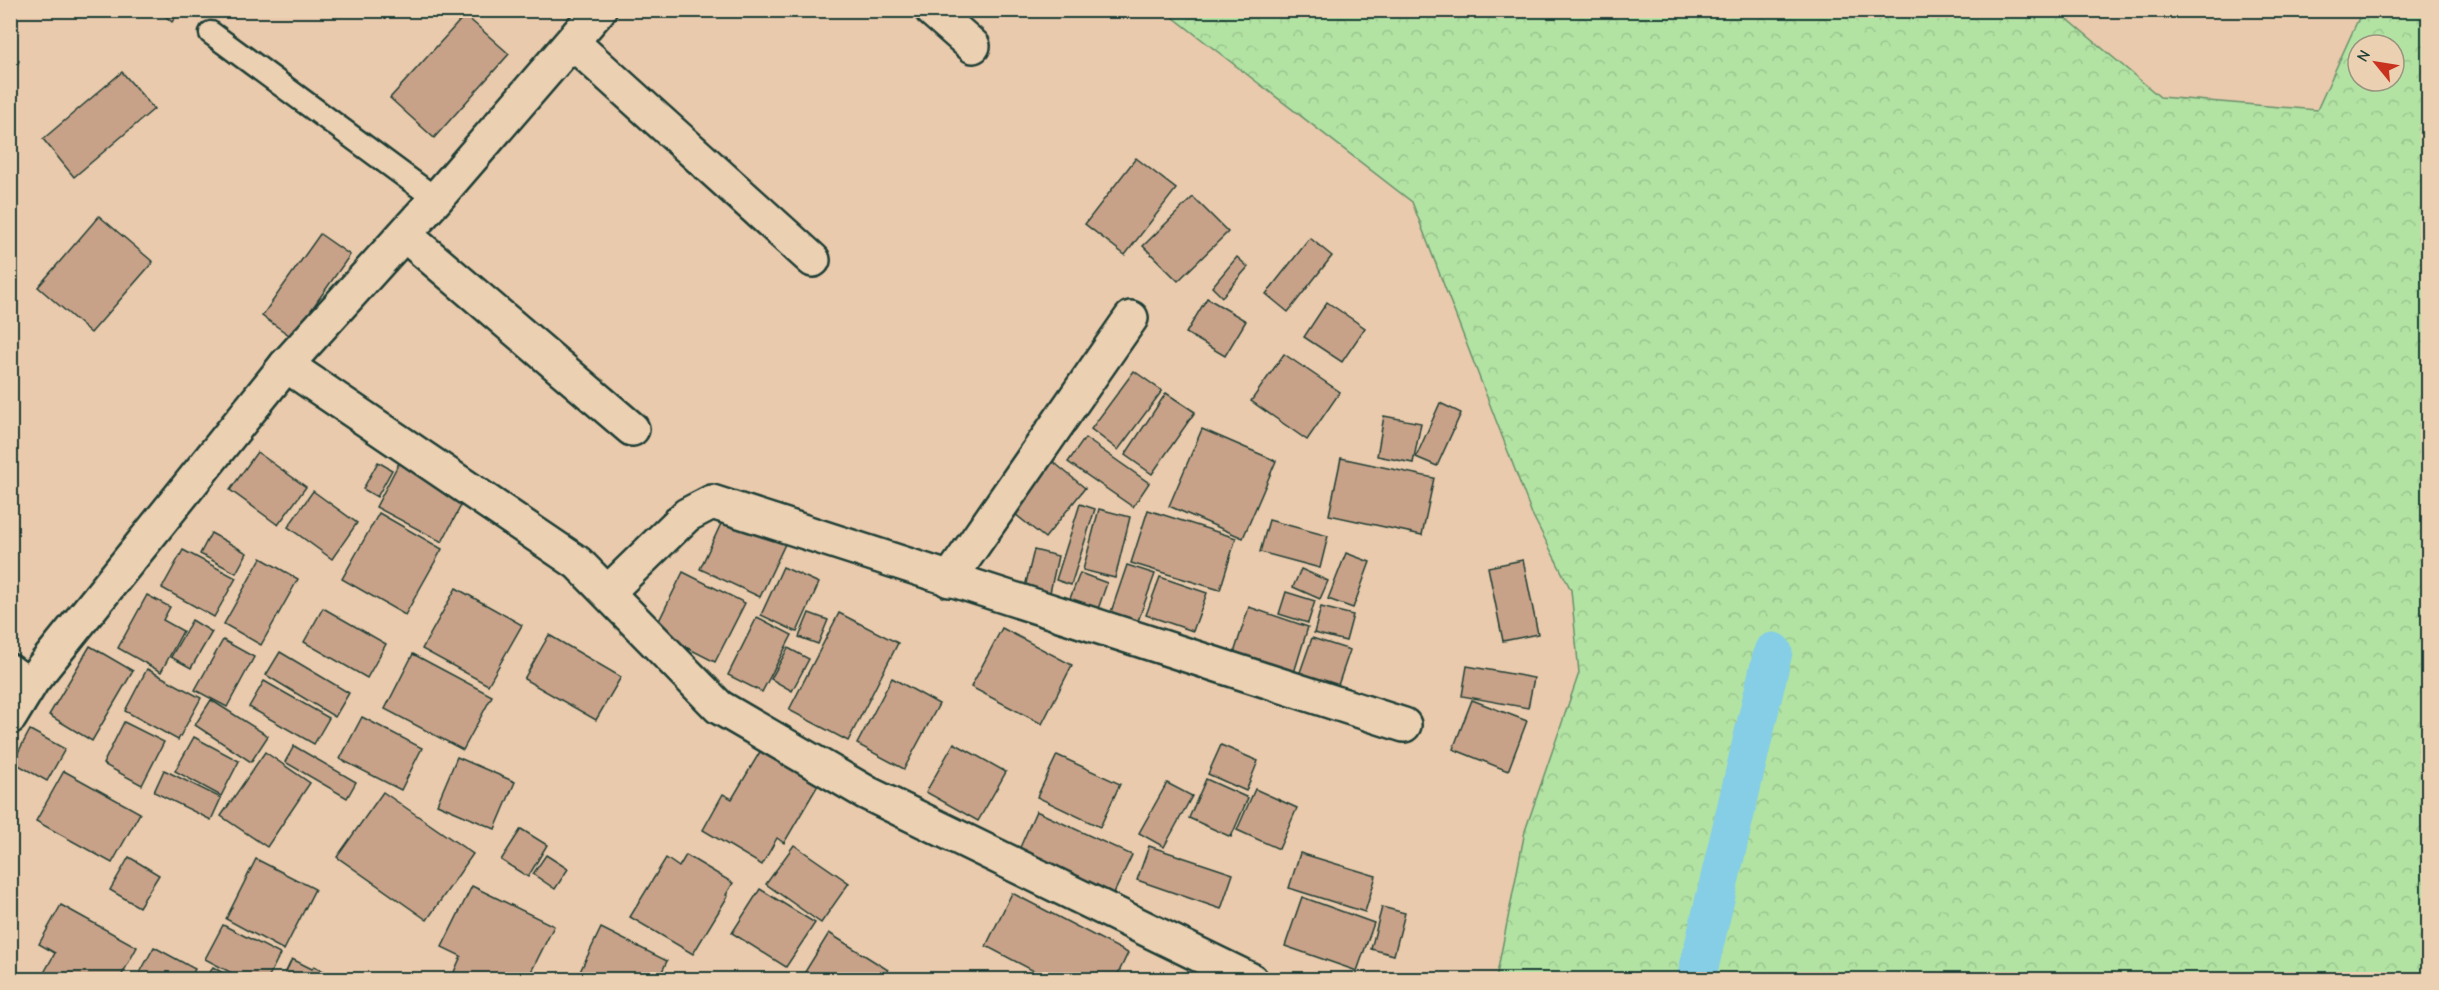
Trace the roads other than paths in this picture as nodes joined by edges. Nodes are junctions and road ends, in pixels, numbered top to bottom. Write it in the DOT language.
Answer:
graph roads {
  1 [pos="599,10"];
  2 [pos="932,10"];
  3 [pos="211,33"];
  4 [pos="572,42"];
  5 [pos="972,46"];
  6 [pos="436,199"];
  7 [pos="405,235"];
  8 [pos="813,260"];
  9 [pos="1131,318"];
  10 [pos="286,365"];
  11 [pos="632,429"];
  12 [pos="950,580"];
  13 [pos="608,592"];
  14 [pos="21,673"];
  15 [pos="10,717"];
  16 [pos="1404,725"];
  17 [pos="1251,980"];
  1 -- 4 [label="street"];
  2 -- 5 [label="street"];
  3 -- 6 [label="lane"];
  4 -- 6 [label="street"];
  4 -- 8 [label="street"];
  6 -- 7 [label="street"];
  7 -- 10 [label="street"];
  7 -- 11 [label="street"];
  9 -- 12 [label="street"];
  10 -- 13 [label="street"];
  10 -- 14 [label="street"];
  12 -- 13 [label="street"];
  12 -- 16 [label="street"];
  13 -- 17 [label="street"];
  14 -- 15 [label="street"];
}
